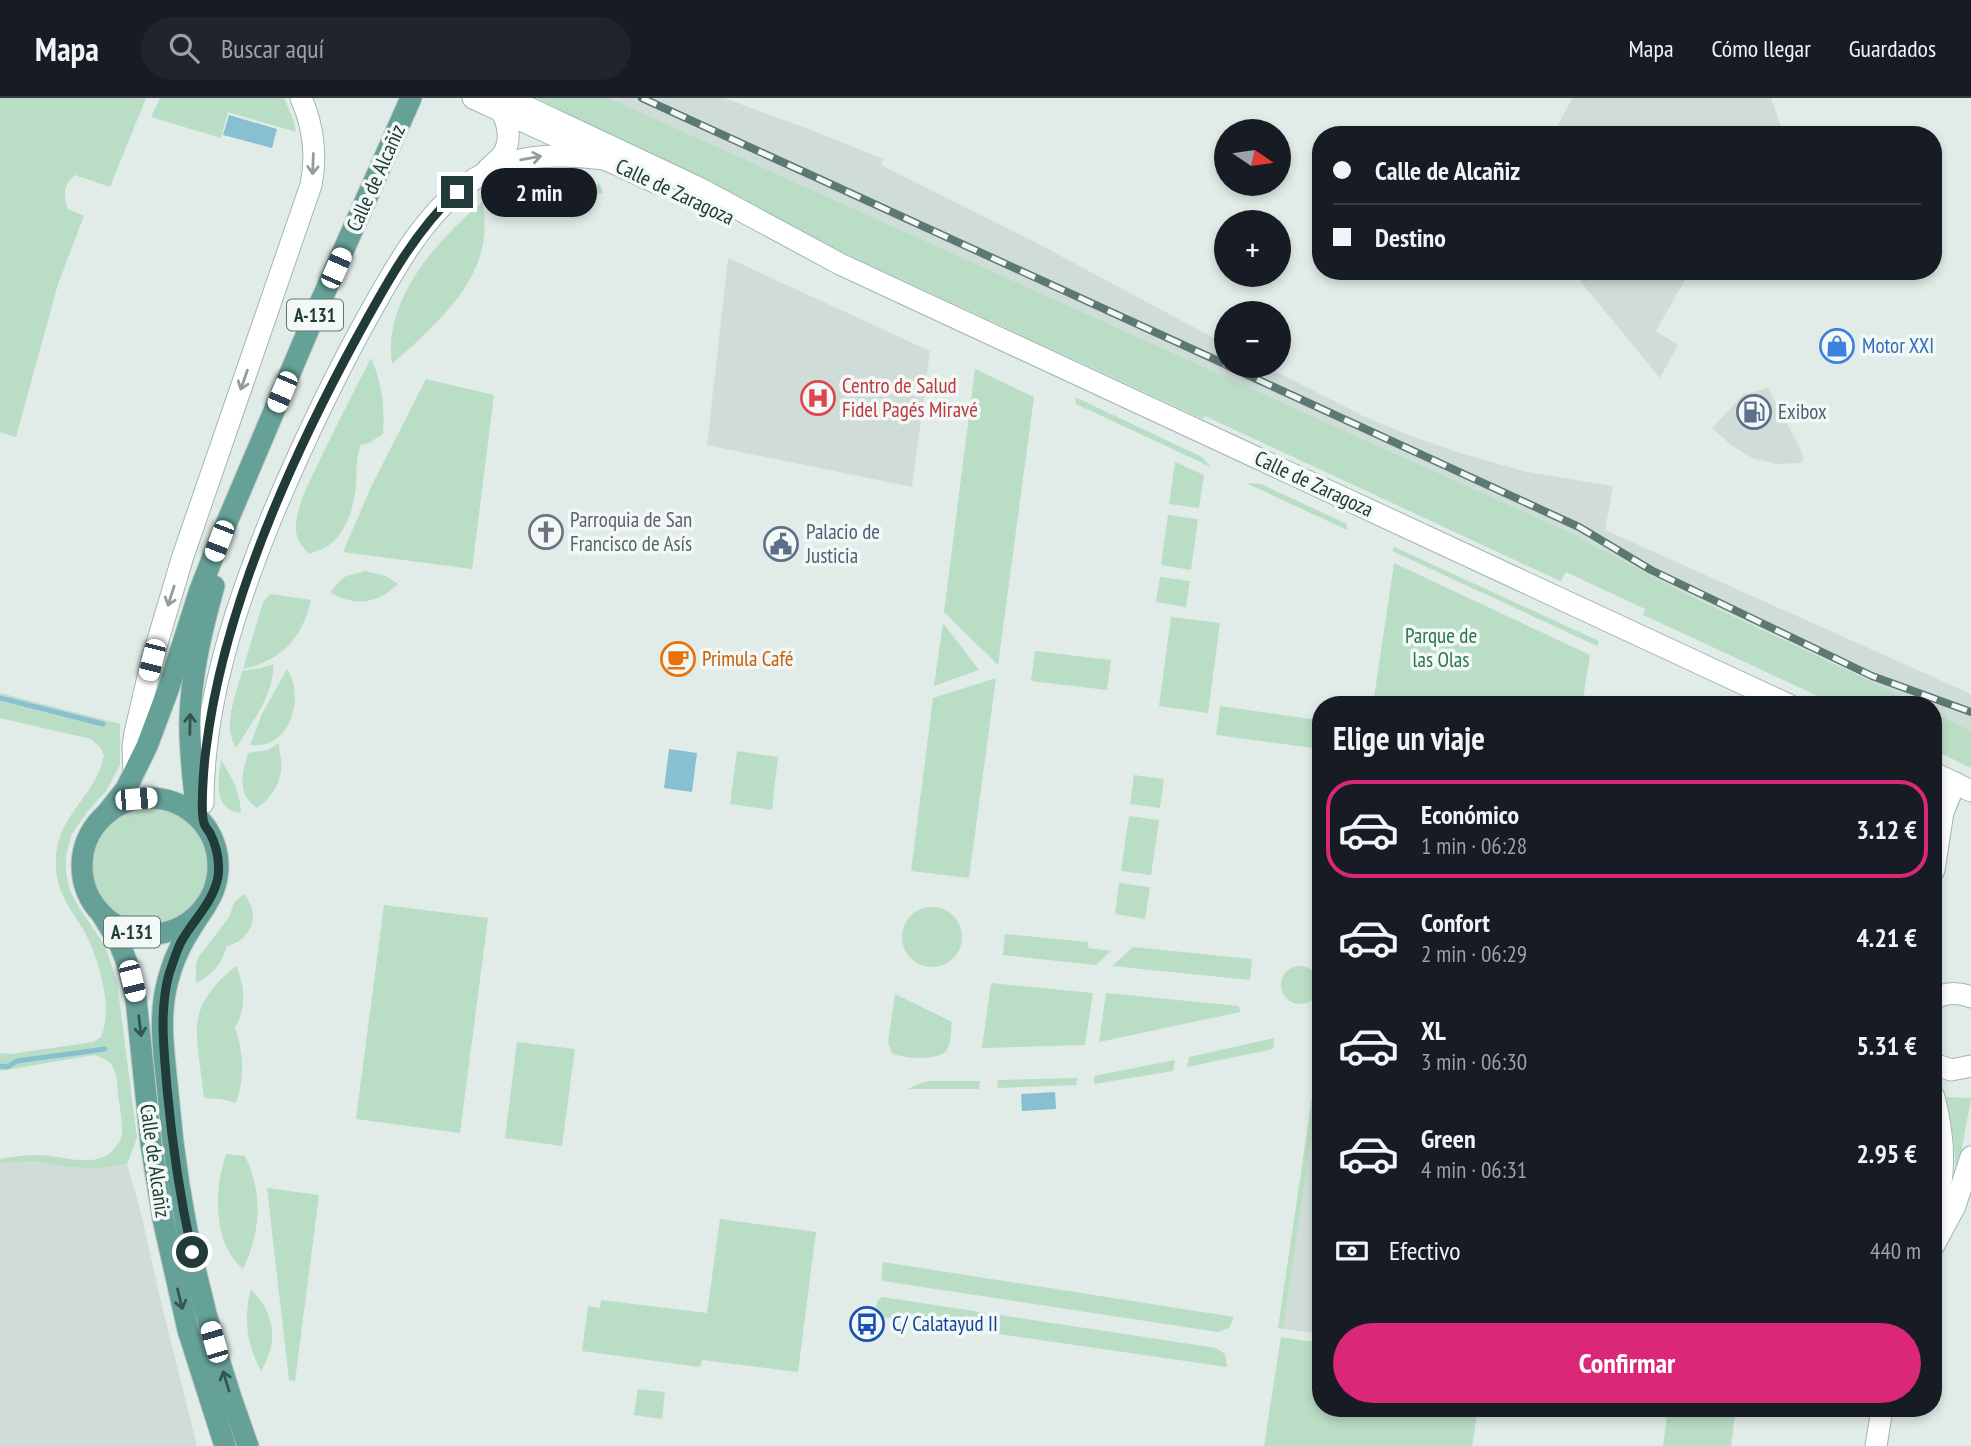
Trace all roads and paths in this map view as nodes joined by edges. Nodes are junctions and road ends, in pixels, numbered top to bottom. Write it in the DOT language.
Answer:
graph roads {
  1 [pos="411,98"];
  2 [pos="472,98"];
  3 [pos="303,101"];
  4 [pos="497,101"];
  5 [pos="604,159"];
  6 [pos="482,175"];
  7 [pos="840,264"];
  8 [pos="241,490"];
  9 [pos="1770,696"];
  10 [pos="134,774"];
  11 [pos="1942,777"];
  12 [pos="1963,787"];
  13 [pos="106,814"];
  14 [pos="1942,818"];
  15 [pos="200,819"];
  16 [pos="205,907"];
  17 [pos="103,916"];
  18 [pos="1942,996"];
  19 [pos="1971,998"];
  20 [pos="1971,1066"];
  21 [pos="1942,1067"];
  22 [pos="1942,1140"];
  23 [pos="1971,1157"];
  24 [pos="1942,1183"];
  25 [pos="1942,1230"];
  26 [pos="1881,1417"];
  27 [pos="225,1446"];
  28 [pos="248,1446"];
  29 [pos="1876,1446"];
  1 -- 8 [label="main road, Calle de Alcañiz / A-131"];
  2 -- 4 [label="main road, Calle de Zaragoza"];
  3 -- 10 [label="main road, one-way"];
  4 -- 5 [label="main road, Calle de Zaragoza"];
  4 -- 6 [label="main road"];
  4 -- 7 [label="main road, Calle de Zaragoza"];
  6 -- 5 [label="main road, one-way"];
  5 -- 7 [label="main road, Calle de Zaragoza"];
  6 -- 15 [label="main road"];
  7 -- 9 [label="main road, Calle de Zaragoza"];
  8 -- 10 [label="main road, Calle de Alcañiz / A-131"];
  15 -- 8 [label="main road, Calle de Alcañiz / A-131, one-way"];
  10 -- 13 [label="main road, Calle de Alcañiz / A-131"];
  11 -- 12 [label="main road"];
  12 -- 14 [label="main road"];
  13 -- 15 [label="main road, A-131"];
  13 -- 17 [label="main road, A-131"];
  15 -- 16 [label="main road, A-131"];
  16 -- 17 [label="main road, A-131"];
  28 -- 16 [label="main road, Calle de Alcañiz / A-131, one-way"];
  17 -- 27 [label="main road, Calle de Alcañiz / A-131, one-way"];
  18 -- 19 [label="main road"];
  20 -- 21 [label="main road"];
  22 -- 24 [label="main road"];
  23 -- 25 [label="main road"];
  26 -- 29 [label="main road"];
}
